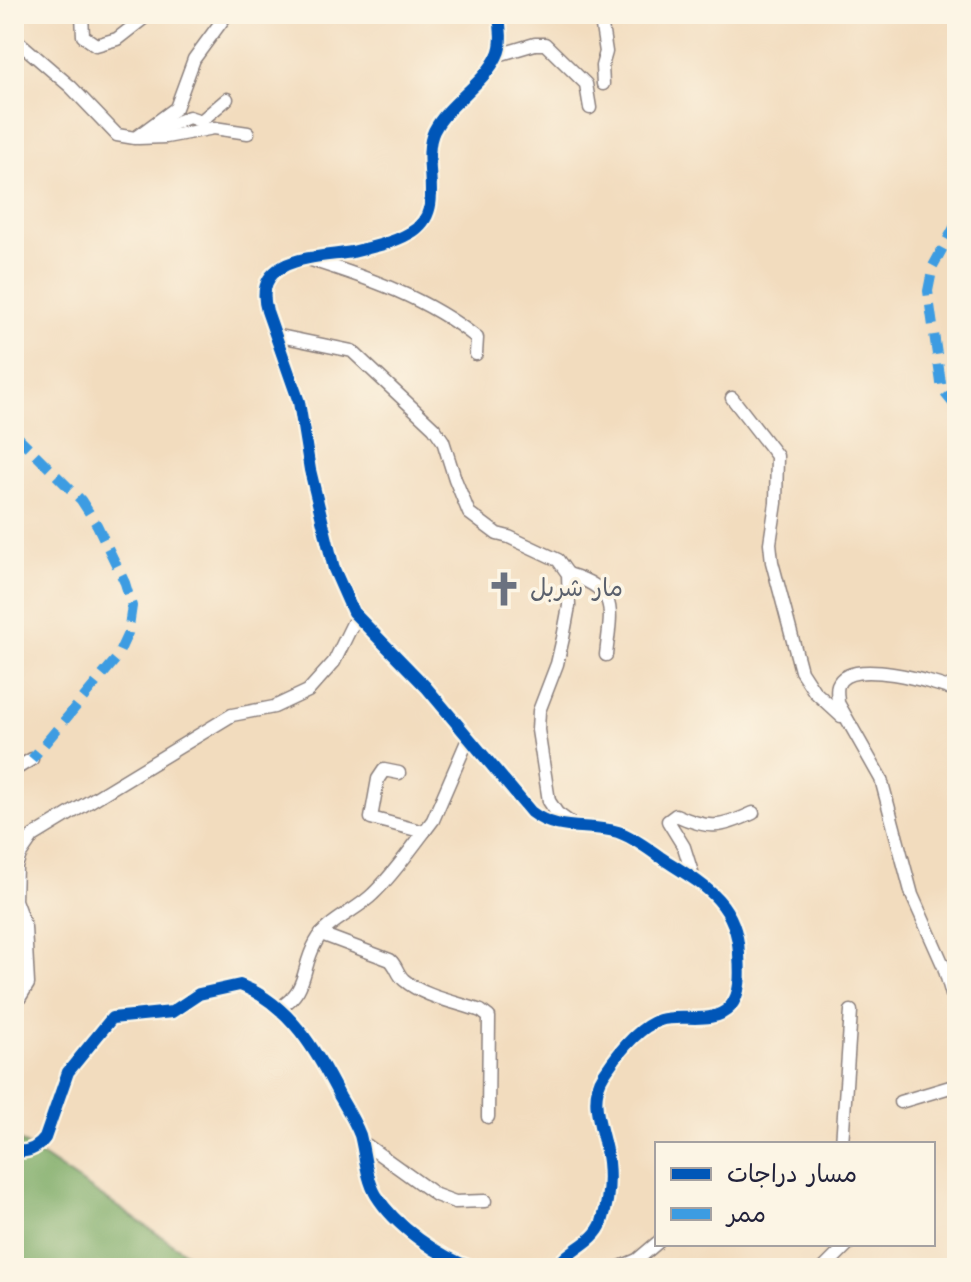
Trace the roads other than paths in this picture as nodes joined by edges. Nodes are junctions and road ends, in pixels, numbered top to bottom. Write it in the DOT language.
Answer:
graph roads {
  1 [pos="82,14"];
  2 [pos="149,14"];
  3 [pos="227,14"];
  4 [pos="498,14"];
  5 [pos="600,14"];
  6 [pos="14,38"];
  7 [pos="498,55"];
  8 [pos="586,84"];
  9 [pos="227,99"];
  10 [pos="590,108"];
  11 [pos="248,133"];
  12 [pos="135,138"];
  13 [pos="305,258"];
  14 [pos="275,335"];
  15 [pos="476,354"];
  16 [pos="732,398"];
  17 [pos="568,574"];
  18 [pos="356,617"];
  19 [pos="606,655"];
  20 [pos="957,691"];
  21 [pos="847,720"];
  22 [pos="468,739"];
  23 [pos="32,759"];
  24 [pos="14,770"];
  25 [pos="399,773"];
  26 [pos="753,813"];
  27 [pos="578,827"];
  28 [pos="424,832"];
  29 [pos="694,879"];
  30 [pos="14,900"];
  31 [pos="321,934"];
  32 [pos="14,1007"];
  33 [pos="278,1009"];
  34 [pos="851,1011"];
  35 [pos="957,1012"];
  36 [pos="957,1085"];
  37 [pos="900,1102"];
  38 [pos="488,1117"];
  39 [pos="361,1141"];
  40 [pos="842,1142"];
  41 [pos="14,1151"];
  42 [pos="485,1201"];
  43 [pos="655,1245"];
  44 [pos="846,1246"];
  45 [pos="557,1267"];
  46 [pos="473,1268"];
  47 [pos="539,1268"];
  48 [pos="618,1268"];
  49 [pos="824,1268"];
  1 -- 2 [label="street"];
  3 -- 12 [label="street"];
  4 -- 7 [label="street"];
  5 -- 8 [label="street"];
  6 -- 12 [label="street"];
  7 -- 8 [label="street"];
  7 -- 13 [label="street"];
  8 -- 10 [label="street"];
  9 -- 12 [label="street"];
  11 -- 12 [label="street"];
  13 -- 14 [label="street"];
  13 -- 15 [label="street"];
  14 -- 17 [label="street"];
  14 -- 18 [label="street"];
  16 -- 21 [label="street"];
  17 -- 19 [label="street"];
  17 -- 27 [label="street"];
  18 -- 22 [label="street"];
  18 -- 30 [label="street"];
  20 -- 21 [label="street"];
  21 -- 35 [label="street"];
  22 -- 27 [label="street"];
  22 -- 28 [label="street"];
  23 -- 24 [label="street"];
  25 -- 28 [label="street"];
  26 -- 29 [label="street"];
  27 -- 29 [label="street"];
  28 -- 31 [label="street"];
  29 -- 45 [label="street"];
  30 -- 32 [label="street"];
  31 -- 33 [label="street"];
  31 -- 38 [label="street"];
  33 -- 39 [label="street"];
  33 -- 41 [label="street"];
  34 -- 40 [label="street"];
  36 -- 37 [label="street"];
  39 -- 42 [label="street"];
  39 -- 46 [label="street"];
  43 -- 48 [label="street"];
  44 -- 49 [label="street"];
  45 -- 47 [label="street"];
}
